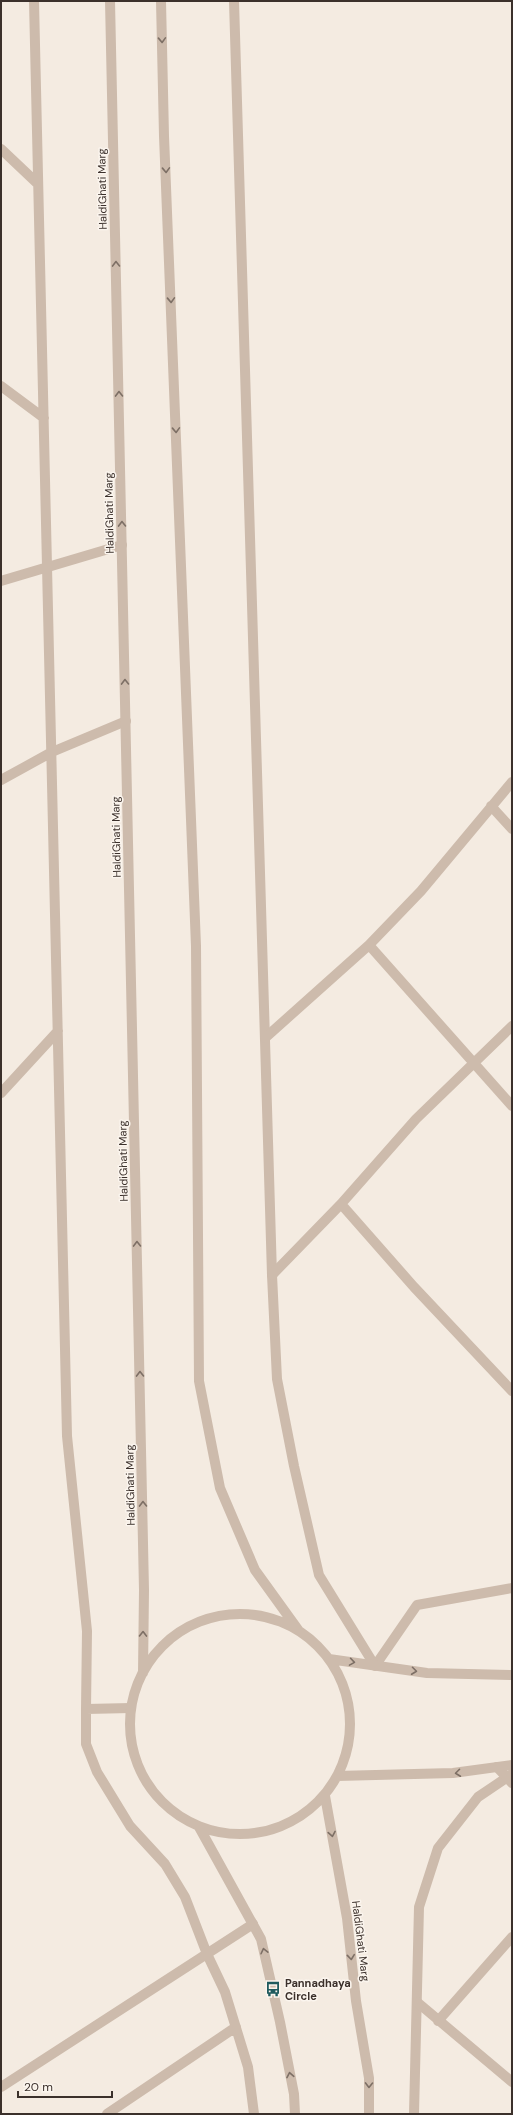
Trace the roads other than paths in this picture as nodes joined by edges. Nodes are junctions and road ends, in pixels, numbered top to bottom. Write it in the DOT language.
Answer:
graph roads {
  1 [pos="34,1"];
  2 [pos="110,1"];
  3 [pos="161,1"];
  4 [pos="234,1"];
  5 [pos="1,149"];
  6 [pos="38,184"];
  7 [pos="1,386"];
  8 [pos="44,418"];
  9 [pos="122,545"];
  10 [pos="47,568"];
  11 [pos="1,581"];
  12 [pos="126,721"];
  13 [pos="52,752"];
  14 [pos="1,780"];
  15 [pos="512,782"];
  16 [pos="491,806"];
  17 [pos="512,829"];
  18 [pos="368,945"];
  19 [pos="512,1026"];
  20 [pos="58,1031"];
  21 [pos="265,1038"];
  22 [pos="473,1063"];
  23 [pos="1,1093"];
  24 [pos="512,1106"];
  25 [pos="341,1204"];
  26 [pos="272,1275"];
  27 [pos="512,1391"];
  28 [pos="512,1588"];
  29 [pos="299,1631"];
  30 [pos="329,1659"];
  31 [pos="375,1666"];
  32 [pos="142,1673"];
  33 [pos="512,1675"];
  34 [pos="132,1708"];
  35 [pos="86,1709"];
  36 [pos="512,1765"];
  37 [pos="497,1767"];
  38 [pos="337,1776"];
  39 [pos="510,1778"];
  40 [pos="324,1796"];
  41 [pos="199,1827"];
  42 [pos="253,1924"];
  43 [pos="512,1937"];
  44 [pos="207,1954"];
  45 [pos="417,2002"];
  46 [pos="438,2021"];
  47 [pos="236,2027"];
  48 [pos="512,2082"];
  49 [pos="1,2087"];
  50 [pos="108,2114"];
  51 [pos="254,2114"];
  52 [pos="295,2114"];
  53 [pos="369,2114"];
  54 [pos="414,2114"];
  1 -- 6 [label="street"];
  9 -- 2 [label="street, HaldiGhati Marg, one-way"];
  3 -- 29 [label="street, one-way"];
  4 -- 21 [label="street"];
  5 -- 6 [label="street"];
  6 -- 8 [label="street"];
  7 -- 8 [label="street"];
  8 -- 10 [label="street"];
  9 -- 10 [label="street"];
  12 -- 9 [label="street, HaldiGhati Marg, one-way"];
  10 -- 11 [label="street"];
  10 -- 13 [label="street"];
  12 -- 13 [label="street"];
  32 -- 12 [label="street, HaldiGhati Marg, one-way"];
  13 -- 14 [label="street"];
  13 -- 20 [label="street"];
  15 -- 16 [label="street"];
  16 -- 17 [label="street"];
  16 -- 18 [label="street"];
  18 -- 21 [label="street"];
  18 -- 22 [label="street"];
  19 -- 22 [label="street"];
  20 -- 23 [label="street"];
  20 -- 35 [label="street"];
  21 -- 26 [label="street"];
  22 -- 24 [label="street"];
  22 -- 25 [label="street"];
  25 -- 26 [label="street"];
  25 -- 27 [label="street"];
  26 -- 31 [label="street"];
  28 -- 31 [label="street"];
  29 -- 30 [label="street"];
  29 -- 32 [label="street"];
  30 -- 31 [label="street, one-way"];
  30 -- 38 [label="street"];
  31 -- 33 [label="street, one-way"];
  32 -- 34 [label="street"];
  34 -- 35 [label="street"];
  34 -- 41 [label="street"];
  35 -- 44 [label="street"];
  36 -- 37 [label="street"];
  37 -- 38 [label="street, one-way"];
  37 -- 39 [label="street"];
  38 -- 40 [label="street"];
  39 -- 45 [label="street"];
  40 -- 41 [label="street"];
  40 -- 53 [label="street, HaldiGhati Marg, one-way"];
  41 -- 42 [label="street"];
  42 -- 44 [label="street"];
  52 -- 42 [label="street, one-way"];
  43 -- 46 [label="street"];
  44 -- 47 [label="street"];
  44 -- 49 [label="street"];
  45 -- 46 [label="street"];
  45 -- 54 [label="street"];
  46 -- 48 [label="street"];
  47 -- 50 [label="street"];
  47 -- 51 [label="street"];
}
